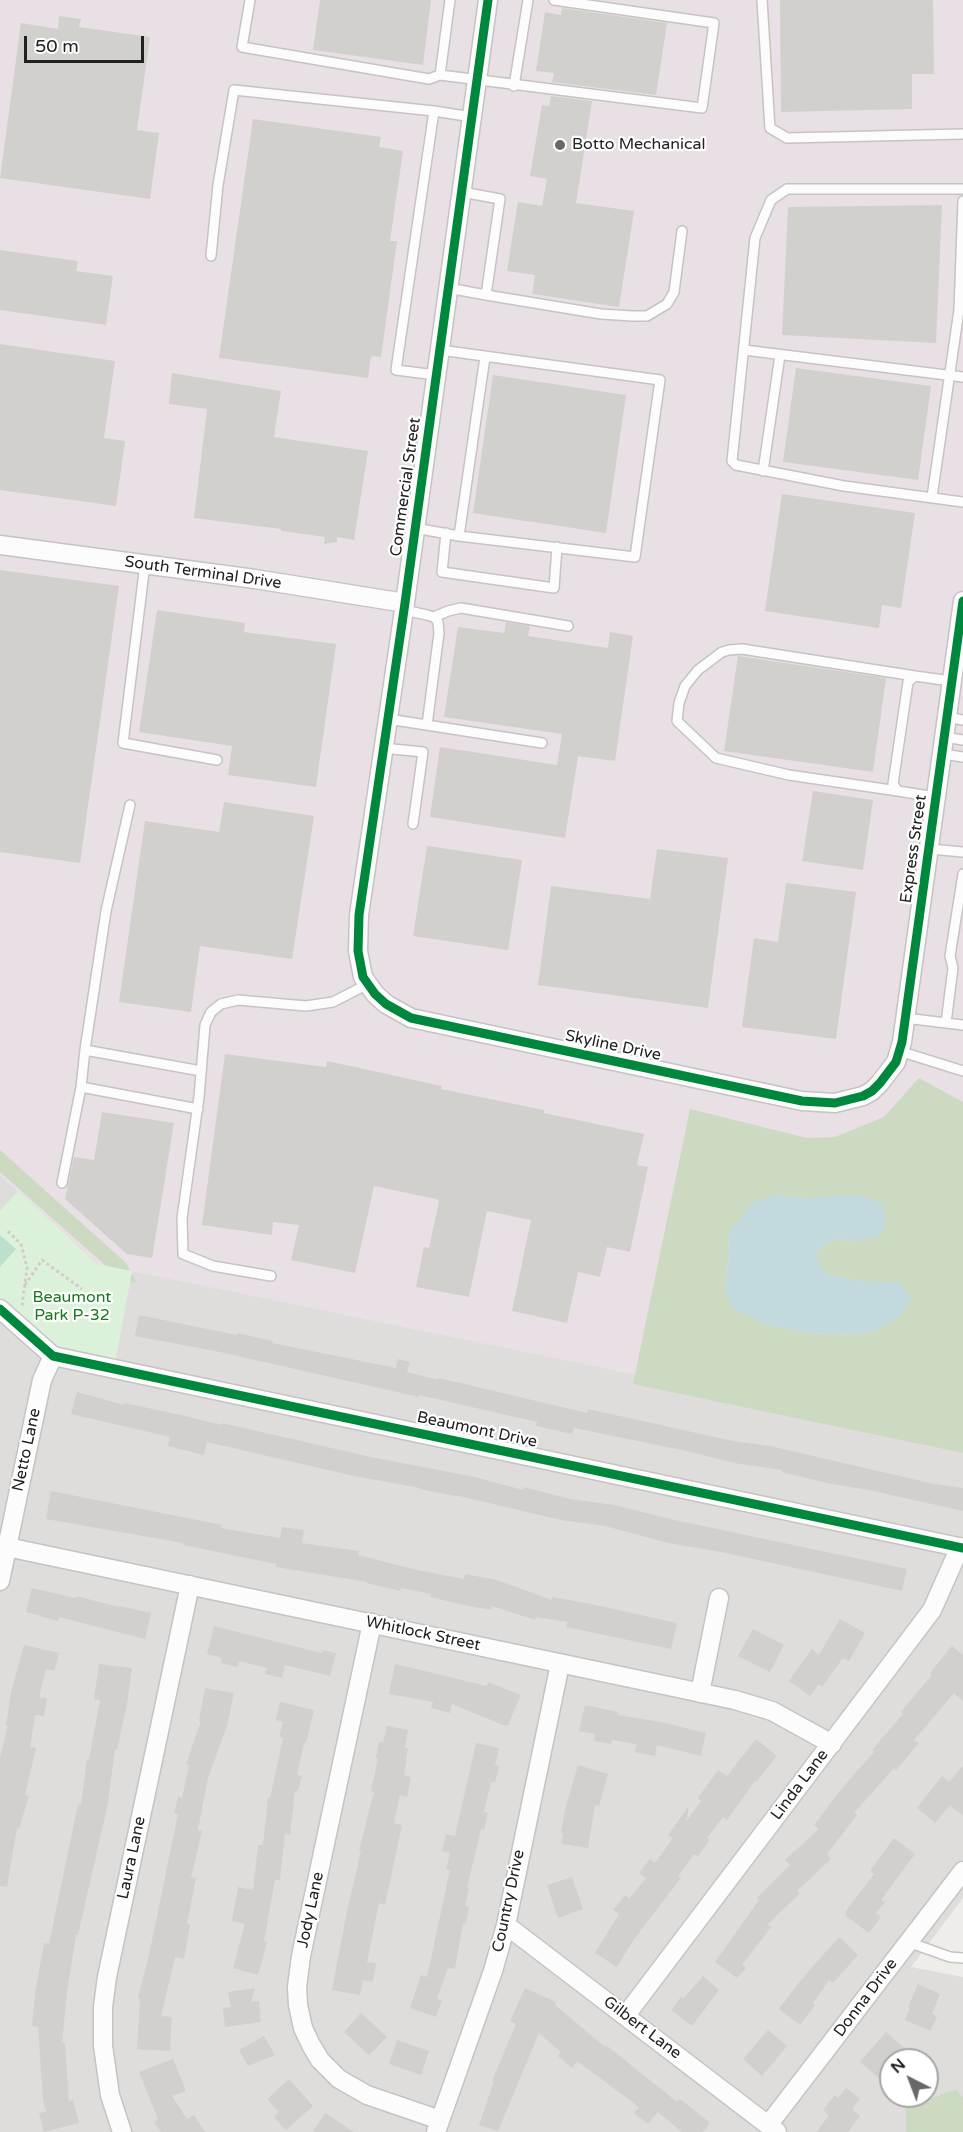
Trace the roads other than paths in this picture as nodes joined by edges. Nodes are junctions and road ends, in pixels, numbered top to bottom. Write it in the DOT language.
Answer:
graph roads {
  1 [pos="250,0"];
  2 [pos="450,0"];
  3 [pos="488,0"];
  4 [pos="528,0"];
  5 [pos="554,0"];
  6 [pos="762,0"];
  7 [pos="440,75"];
  8 [pos="477,81"];
  9 [pos="514,86"];
  10 [pos="434,111"];
  11 [pos="472,117"];
  12 [pos="963,134"];
  13 [pos="963,189"];
  14 [pos="462,192"];
  15 [pos="963,201"];
  16 [pos="682,231"];
  17 [pos="211,256"];
  18 [pos="448,288"];
  19 [pos="486,295"];
  20 [pos="440,350"];
  21 [pos="744,350"];
  22 [pos="780,355"];
  23 [pos="484,357"];
  24 [pos="436,375"];
  25 [pos="950,375"];
  26 [pos="963,377"];
  27 [pos="763,471"];
  28 [pos="932,498"];
  29 [pos="963,502"];
  30 [pos="415,528"];
  31 [pos="446,533"];
  32 [pos="459,536"];
  33 [pos="0,544"];
  34 [pos="557,548"];
  35 [pos="145,564"];
  36 [pos="963,601"];
  37 [pos="405,607"];
  38 [pos="434,617"];
  39 [pos="568,626"];
  40 [pos="960,638"];
  41 [pos="915,676"];
  42 [pos="951,681"];
  43 [pos="955,718"];
  44 [pos="388,719"];
  45 [pos="428,725"];
  46 [pos="542,743"];
  47 [pos="950,744"];
  48 [pos="383,748"];
  49 [pos="963,757"];
  50 [pos="217,760"];
  51 [pos="898,791"];
  52 [pos="936,797"];
  53 [pos="130,805"];
  54 [pos="413,824"];
  55 [pos="930,849"];
  56 [pos="963,852"];
  57 [pos="963,874"];
  58 [pos="366,981"];
  59 [pos="905,1018"];
  60 [pos="946,1023"];
  61 [pos="963,1025"];
  62 [pos="85,1050"];
  63 [pos="899,1051"];
  64 [pos="201,1071"];
  65 [pos="963,1071"];
  66 [pos="81,1087"];
  67 [pos="872,1091"];
  68 [pos="198,1109"];
  69 [pos="62,1183"];
  70 [pos="271,1276"];
  71 [pos="6,1315"];
  72 [pos="53,1356"];
  73 [pos="7,1547"];
  74 [pos="961,1547"];
  75 [pos="0,1581"];
  76 [pos="190,1585"];
  77 [pos="718,1598"];
  78 [pos="372,1623"];
  79 [pos="560,1664"];
  80 [pos="700,1693"];
  81 [pos="832,1744"];
  82 [pos="963,1871"];
  83 [pos="506,1925"];
  84 [pos="908,1942"];
  85 [pos="963,1958"];
  86 [pos="626,2015"];
  87 [pos="438,2126"];
  88 [pos="773,2128"];
  89 [pos="122,2132"];
  1 -- 7 [label="lane"];
  2 -- 7 [label="lane"];
  3 -- 8 [label="street, Commercial Street"];
  4 -- 9 [label="lane"];
  5 -- 9 [label="lane"];
  6 -- 12 [label="lane"];
  7 -- 8 [label="lane"];
  8 -- 9 [label="lane"];
  8 -- 11 [label="street, Commercial Street"];
  10 -- 11 [label="lane"];
  10 -- 17 [label="lane"];
  10 -- 24 [label="lane"];
  11 -- 14 [label="street, Commercial Street"];
  13 -- 21 [label="lane"];
  14 -- 18 [label="street, Commercial Street"];
  14 -- 19 [label="lane"];
  15 -- 25 [label="lane"];
  16 -- 19 [label="lane"];
  18 -- 19 [label="lane"];
  18 -- 20 [label="street, Commercial Street"];
  20 -- 23 [label="lane"];
  20 -- 24 [label="street, Commercial Street"];
  21 -- 22 [label="lane"];
  21 -- 27 [label="lane"];
  22 -- 25 [label="lane"];
  22 -- 27 [label="lane"];
  23 -- 32 [label="lane"];
  23 -- 34 [label="lane"];
  24 -- 30 [label="street, Commercial Street"];
  25 -- 26 [label="lane"];
  25 -- 28 [label="lane"];
  27 -- 28 [label="lane"];
  28 -- 29 [label="lane"];
  30 -- 31 [label="lane"];
  30 -- 37 [label="street, Commercial Street"];
  31 -- 32 [label="lane"];
  31 -- 34 [label="lane"];
  32 -- 34 [label="lane"];
  33 -- 35 [label="street, South Terminal Drive"];
  35 -- 37 [label="street, South Terminal Drive"];
  35 -- 50 [label="lane"];
  36 -- 40 [label="street, Express Street"];
  37 -- 38 [label="lane"];
  37 -- 44 [label="street, Commercial Street"];
  38 -- 39 [label="lane"];
  38 -- 45 [label="lane"];
  40 -- 42 [label="street, Express Street"];
  41 -- 42 [label="lane"];
  41 -- 51 [label="lane"];
  41 -- 51 [label="lane"];
  42 -- 43 [label="street, Express Street"];
  43 -- 47 [label="street, Express Street"];
  44 -- 45 [label="lane"];
  44 -- 48 [label="street, Commercial Street"];
  45 -- 46 [label="lane"];
  47 -- 49 [label="lane"];
  47 -- 52 [label="street, Express Street"];
  48 -- 54 [label="lane"];
  48 -- 58 [label="street, Commercial Street"];
  51 -- 52 [label="lane"];
  52 -- 55 [label="street, Express Street"];
  53 -- 62 [label="lane"];
  55 -- 56 [label="lane"];
  55 -- 59 [label="street, Express Street"];
  57 -- 60 [label="lane"];
  58 -- 64 [label="lane"];
  58 -- 67 [label="street, Skyline Drive"];
  59 -- 60 [label="lane"];
  59 -- 63 [label="street, Express Street"];
  60 -- 61 [label="lane"];
  62 -- 64 [label="lane"];
  62 -- 66 [label="lane"];
  63 -- 65 [label="lane"];
  63 -- 67 [label="street, Express Street"];
  64 -- 68 [label="lane"];
  66 -- 68 [label="lane"];
  66 -- 69 [label="lane"];
  68 -- 70 [label="lane"];
  71 -- 72 [label="street, Beaumont Drive"];
  72 -- 73 [label="street, Netto Lane"];
  72 -- 74 [label="street, Beaumont Drive"];
  73 -- 75 [label="street, Netto Lane"];
  73 -- 76 [label="street, Whitlock Street"];
  74 -- 81 [label="street, Linda Lane"];
  76 -- 78 [label="street, Whitlock Street"];
  76 -- 89 [label="street, Laura Lane"];
  77 -- 80 [label="street"];
  78 -- 79 [label="street, Whitlock Street"];
  78 -- 87 [label="street, Jody Lane"];
  79 -- 80 [label="street, Whitlock Street"];
  79 -- 83 [label="street, Country Drive"];
  80 -- 81 [label="street, Whitlock Street"];
  81 -- 86 [label="street, Linda Lane"];
  82 -- 84 [label="street, Donna Drive"];
  83 -- 86 [label="street, Gilbert Lane"];
  83 -- 87 [label="street, Country Drive"];
  84 -- 85 [label="lane"];
  84 -- 88 [label="street, Donna Drive"];
  86 -- 88 [label="street, Gilbert Lane"];
}
